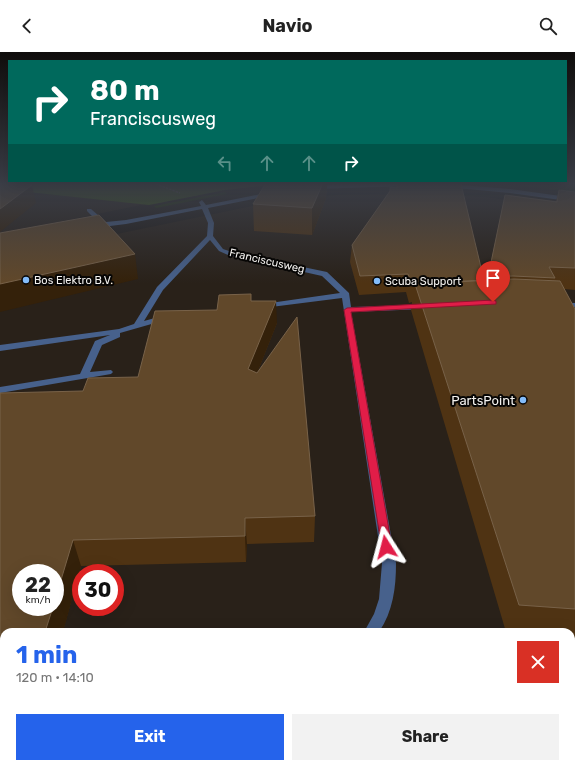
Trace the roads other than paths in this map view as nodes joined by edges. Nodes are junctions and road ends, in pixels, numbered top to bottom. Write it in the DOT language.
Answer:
graph roads {
  1 [pos="96,216"];
  2 [pos="149,216"];
  3 [pos="207,216"];
  4 [pos="104,224"];
  5 [pos="89,228"];
  6 [pos="210,236"];
  7 [pos="346,295"];
  8 [pos="552,303"];
  9 [pos="575,305"];
  10 [pos="437,306"];
  11 [pos="252,307"];
  12 [pos="347,310"];
  13 [pos="174,316"];
  14 [pos="139,325"];
  15 [pos="0,348"];
  16 [pos="108,372"];
  17 [pos="84,376"];
  18 [pos="0,390"];
  19 [pos="373,628"];
  1 -- 4 [label="street"];
  2 -- 4 [label="street"];
  3 -- 6 [label="street"];
  4 -- 5 [label="street"];
  6 -- 7 [label="street, Franciscusweg"];
  6 -- 14 [label="street"];
  7 -- 11 [label="street"];
  7 -- 12 [label="street"];
  8 -- 9 [label="street"];
  10 -- 12 [label="street"];
  12 -- 19 [label="street"];
  13 -- 14 [label="street"];
  14 -- 15 [label="street"];
  14 -- 17 [label="street"];
  16 -- 17 [label="street"];
  17 -- 18 [label="street"];
}
